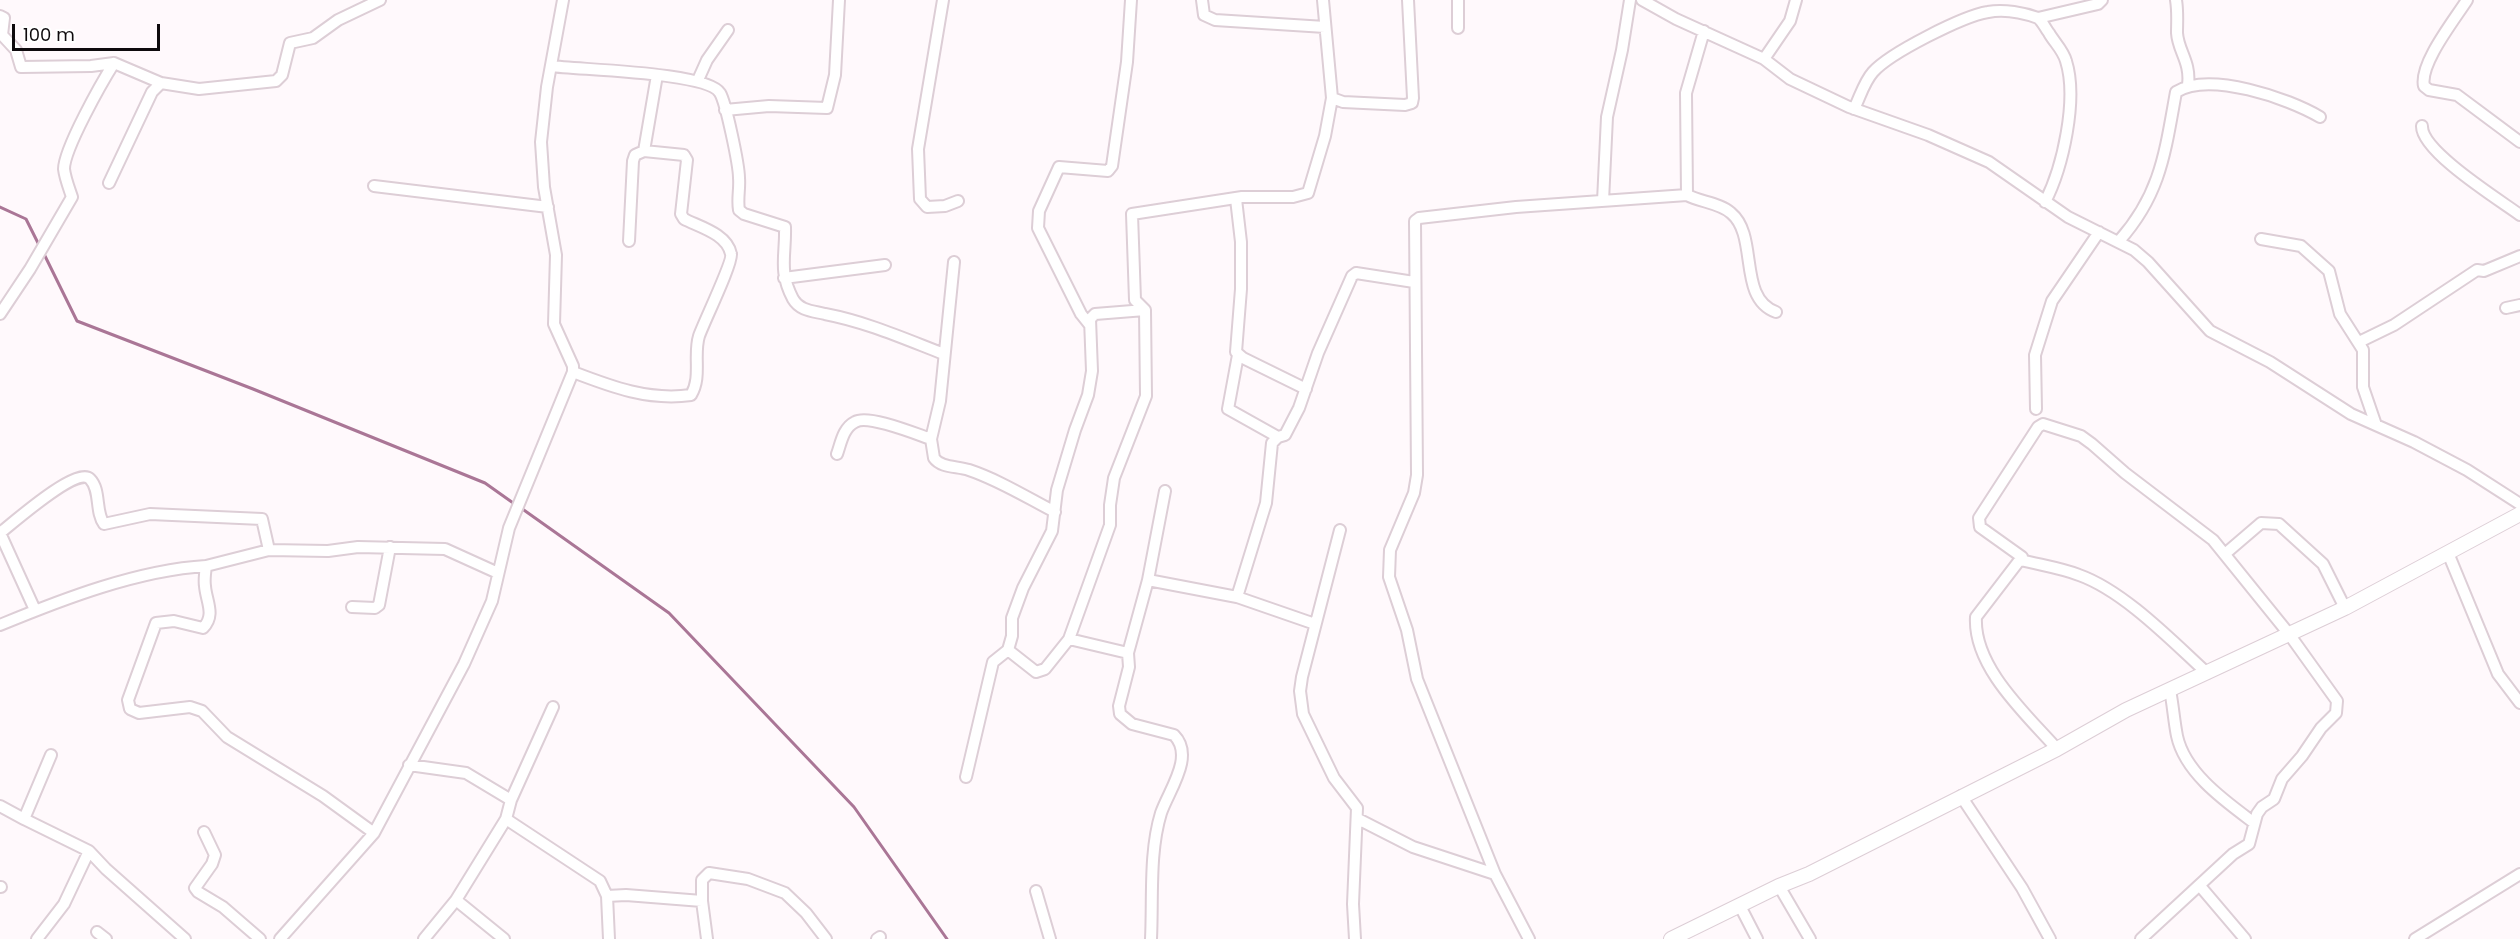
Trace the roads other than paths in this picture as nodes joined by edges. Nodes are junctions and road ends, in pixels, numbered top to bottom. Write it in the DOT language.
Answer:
graph roads {
  1 [pos="380,0"];
  2 [pos="563,0"];
  3 [pos="839,0"];
  4 [pos="943,0"];
  5 [pos="1131,0"];
  6 [pos="1202,0"];
  7 [pos="1323,0"];
  8 [pos="1408,0"];
  9 [pos="1458,0"];
  10 [pos="1630,0"];
  11 [pos="1642,0"];
  12 [pos="1796,0"];
  13 [pos="2102,0"];
  14 [pos="2176,0"];
  15 [pos="2467,0"];
  16 [pos="0,16"];
  17 [pos="2038,18"];
  18 [pos="1325,27"];
  19 [pos="1458,28"];
  20 [pos="729,30"];
  21 [pos="1704,31"];
  22 [pos="1764,59"];
  23 [pos="114,63"];
  24 [pos="551,66"];
  25 [pos="657,75"];
  26 [pos="698,80"];
  27 [pos="161,83"];
  28 [pos="2188,85"];
  29 [pos="1332,98"];
  30 [pos="1854,109"];
  31 [pos="725,110"];
  32 [pos="2320,117"];
  33 [pos="2422,126"];
  34 [pos="2520,142"];
  35 [pos="644,151"];
  36 [pos="109,183"];
  37 [pos="374,186"];
  38 [pos="1687,195"];
  39 [pos="1236,199"];
  40 [pos="958,201"];
  41 [pos="1603,201"];
  42 [pos="2045,202"];
  43 [pos="548,207"];
  44 [pos="2520,215"];
  45 [pos="2099,232"];
  46 [pos="2261,239"];
  47 [pos="629,241"];
  48 [pos="2120,241"];
  49 [pos="2520,256"];
  50 [pos="954,262"];
  51 [pos="885,265"];
  52 [pos="784,278"];
  53 [pos="1414,282"];
  54 [pos="2520,305"];
  55 [pos="2506,308"];
  56 [pos="1145,310"];
  57 [pos="1776,312"];
  58 [pos="0,314"];
  59 [pos="1089,324"];
  60 [pos="2359,342"];
  61 [pos="944,354"];
  62 [pos="1238,355"];
  63 [pos="573,372"];
  64 [pos="1306,388"];
  65 [pos="2036,409"];
  66 [pos="2376,425"];
  67 [pos="1278,437"];
  68 [pos="931,439"];
  69 [pos="837,454"];
  70 [pos="1165,491"];
  71 [pos="2520,504"];
  72 [pos="1055,512"];
  73 [pos="2520,514"];
  74 [pos="1340,530"];
  75 [pos="390,547"];
  76 [pos="269,550"];
  77 [pos="2226,553"];
  78 [pos="2448,553"];
  79 [pos="2022,557"];
  80 [pos="206,566"];
  81 [pos="498,573"];
  82 [pos="1148,580"];
  83 [pos="1237,597"];
  84 [pos="352,607"];
  85 [pos="2345,608"];
  86 [pos="34,610"];
  87 [pos="1315,624"];
  88 [pos="0,625"];
  89 [pos="2289,634"];
  90 [pos="1069,639"];
  91 [pos="1008,650"];
  92 [pos="1128,653"];
  93 [pos="2207,673"];
  94 [pos="2170,690"];
  95 [pos="2520,703"];
  96 [pos="553,707"];
  97 [pos="2057,749"];
  98 [pos="51,754"];
  99 [pos="409,765"];
  100 [pos="966,777"];
  101 [pos="1961,796"];
  102 [pos="511,800"];
  103 [pos="0,806"];
  104 [pos="24,819"];
  105 [pos="506,819"];
  106 [pos="1358,819"];
  107 [pos="2253,822"];
  108 [pos="204,832"];
  109 [pos="374,833"];
  110 [pos="89,850"];
  111 [pos="1495,874"];
  112 [pos="2520,874"];
  113 [pos="1779,886"];
  114 [pos="2200,886"];
  115 [pos="1036,891"];
  116 [pos="607,896"];
  117 [pos="456,900"];
  118 [pos="702,901"];
  119 [pos="1740,906"];
  120 [pos="37,939"];
  121 [pos="185,939"];
  122 [pos="260,939"];
  123 [pos="280,939"];
  124 [pos="424,939"];
  125 [pos="504,939"];
  126 [pos="609,939"];
  127 [pos="707,939"];
  128 [pos="826,939"];
  129 [pos="1050,939"];
  130 [pos="1151,939"];
  131 [pos="1355,939"];
  132 [pos="1529,939"];
  133 [pos="1671,939"];
  134 [pos="1757,939"];
  135 [pos="1810,939"];
  136 [pos="2050,939"];
  137 [pos="2141,939"];
  138 [pos="2246,939"];
  139 [pos="2415,939"];
  1 -- 27 [label="street"];
  2 -- 24 [label="street"];
  3 -- 31 [label="street"];
  4 -- 40 [label="street"];
  5 -- 59 [label="street"];
  6 -- 18 [label="street"];
  7 -- 18 [label="street"];
  8 -- 29 [label="street"];
  9 -- 19 [label="street"];
  10 -- 41 [label="street"];
  11 -- 21 [label="street"];
  12 -- 22 [label="street"];
  13 -- 17 [label="street"];
  14 -- 28 [label="street"];
  15 -- 34 [label="street"];
  16 -- 23 [label="street"];
  17 -- 30 [label="street"];
  17 -- 42 [label="street"];
  18 -- 29 [label="street"];
  20 -- 26 [label="street"];
  21 -- 22 [label="street"];
  21 -- 38 [label="street"];
  22 -- 30 [label="street"];
  23 -- 27 [label="street"];
  23 -- 58 [label="street"];
  24 -- 25 [label="street"];
  24 -- 43 [label="street"];
  25 -- 26 [label="street"];
  25 -- 35 [label="street"];
  26 -- 31 [label="street"];
  27 -- 36 [label="street"];
  28 -- 32 [label="street"];
  28 -- 48 [label="street"];
  29 -- 39 [label="street"];
  30 -- 42 [label="street"];
  31 -- 52 [label="street"];
  33 -- 44 [label="street"];
  35 -- 47 [label="street"];
  35 -- 63 [label="street"];
  37 -- 43 [label="street"];
  38 -- 41 [label="street"];
  38 -- 57 [label="street"];
  39 -- 56 [label="street"];
  39 -- 62 [label="street"];
  41 -- 53 [label="street"];
  42 -- 45 [label="street"];
  43 -- 63 [label="street"];
  45 -- 48 [label="street"];
  45 -- 65 [label="street"];
  46 -- 60 [label="street"];
  48 -- 66 [label="street"];
  49 -- 60 [label="street"];
  50 -- 61 [label="street"];
  51 -- 52 [label="street"];
  52 -- 61 [label="street"];
  53 -- 64 [label="street"];
  53 -- 111 [label="street"];
  54 -- 55 [label="street"];
  56 -- 59 [label="street"];
  56 -- 90 [label="street"];
  59 -- 72 [label="street"];
  60 -- 66 [label="street"];
  61 -- 68 [label="street"];
  62 -- 64 [label="street"];
  62 -- 67 [label="street"];
  63 -- 81 [label="street"];
  64 -- 67 [label="street"];
  66 -- 71 [label="street"];
  67 -- 83 [label="street"];
  68 -- 69 [label="street"];
  68 -- 72 [label="street"];
  70 -- 82 [label="street"];
  72 -- 91 [label="street"];
  73 -- 78 [label="main road"];
  74 -- 87 [label="street"];
  75 -- 76 [label="street"];
  75 -- 81 [label="street"];
  75 -- 84 [label="street"];
  76 -- 80 [label="street"];
  76 -- 86 [label="street"];
  77 -- 79 [label="street"];
  77 -- 85 [label="street"];
  77 -- 89 [label="street"];
  78 -- 85 [label="main road"];
  78 -- 95 [label="street"];
  79 -- 93 [label="street"];
  79 -- 97 [label="street"];
  80 -- 86 [label="street"];
  80 -- 109 [label="street"];
  81 -- 99 [label="street"];
  82 -- 83 [label="street"];
  82 -- 92 [label="street"];
  83 -- 87 [label="street"];
  85 -- 89 [label="main road"];
  86 -- 88 [label="street"];
  87 -- 106 [label="street"];
  89 -- 93 [label="main road"];
  89 -- 107 [label="street"];
  90 -- 91 [label="street"];
  90 -- 92 [label="street"];
  91 -- 100 [label="street"];
  92 -- 130 [label="street"];
  93 -- 94 [label="main road"];
  94 -- 97 [label="main road"];
  94 -- 107 [label="street"];
  96 -- 102 [label="street"];
  97 -- 101 [label="main road"];
  98 -- 104 [label="street"];
  99 -- 102 [label="street"];
  99 -- 109 [label="street"];
  101 -- 113 [label="main road"];
  101 -- 136 [label="street"];
  102 -- 105 [label="street"];
  103 -- 104 [label="street"];
  104 -- 110 [label="street"];
  105 -- 116 [label="street"];
  105 -- 117 [label="street"];
  106 -- 111 [label="street"];
  106 -- 131 [label="street"];
  107 -- 114 [label="street"];
  108 -- 122 [label="street"];
  109 -- 123 [label="street"];
  110 -- 120 [label="street"];
  110 -- 121 [label="street"];
  111 -- 132 [label="street"];
  112 -- 139 [label="street"];
  113 -- 119 [label="main road"];
  113 -- 135 [label="street"];
  114 -- 137 [label="street"];
  114 -- 138 [label="street"];
  115 -- 129 [label="street"];
  116 -- 118 [label="street"];
  116 -- 126 [label="street"];
  117 -- 124 [label="street"];
  117 -- 125 [label="street"];
  118 -- 127 [label="street"];
  118 -- 128 [label="street"];
  119 -- 133 [label="main road"];
  119 -- 134 [label="street"];
}
